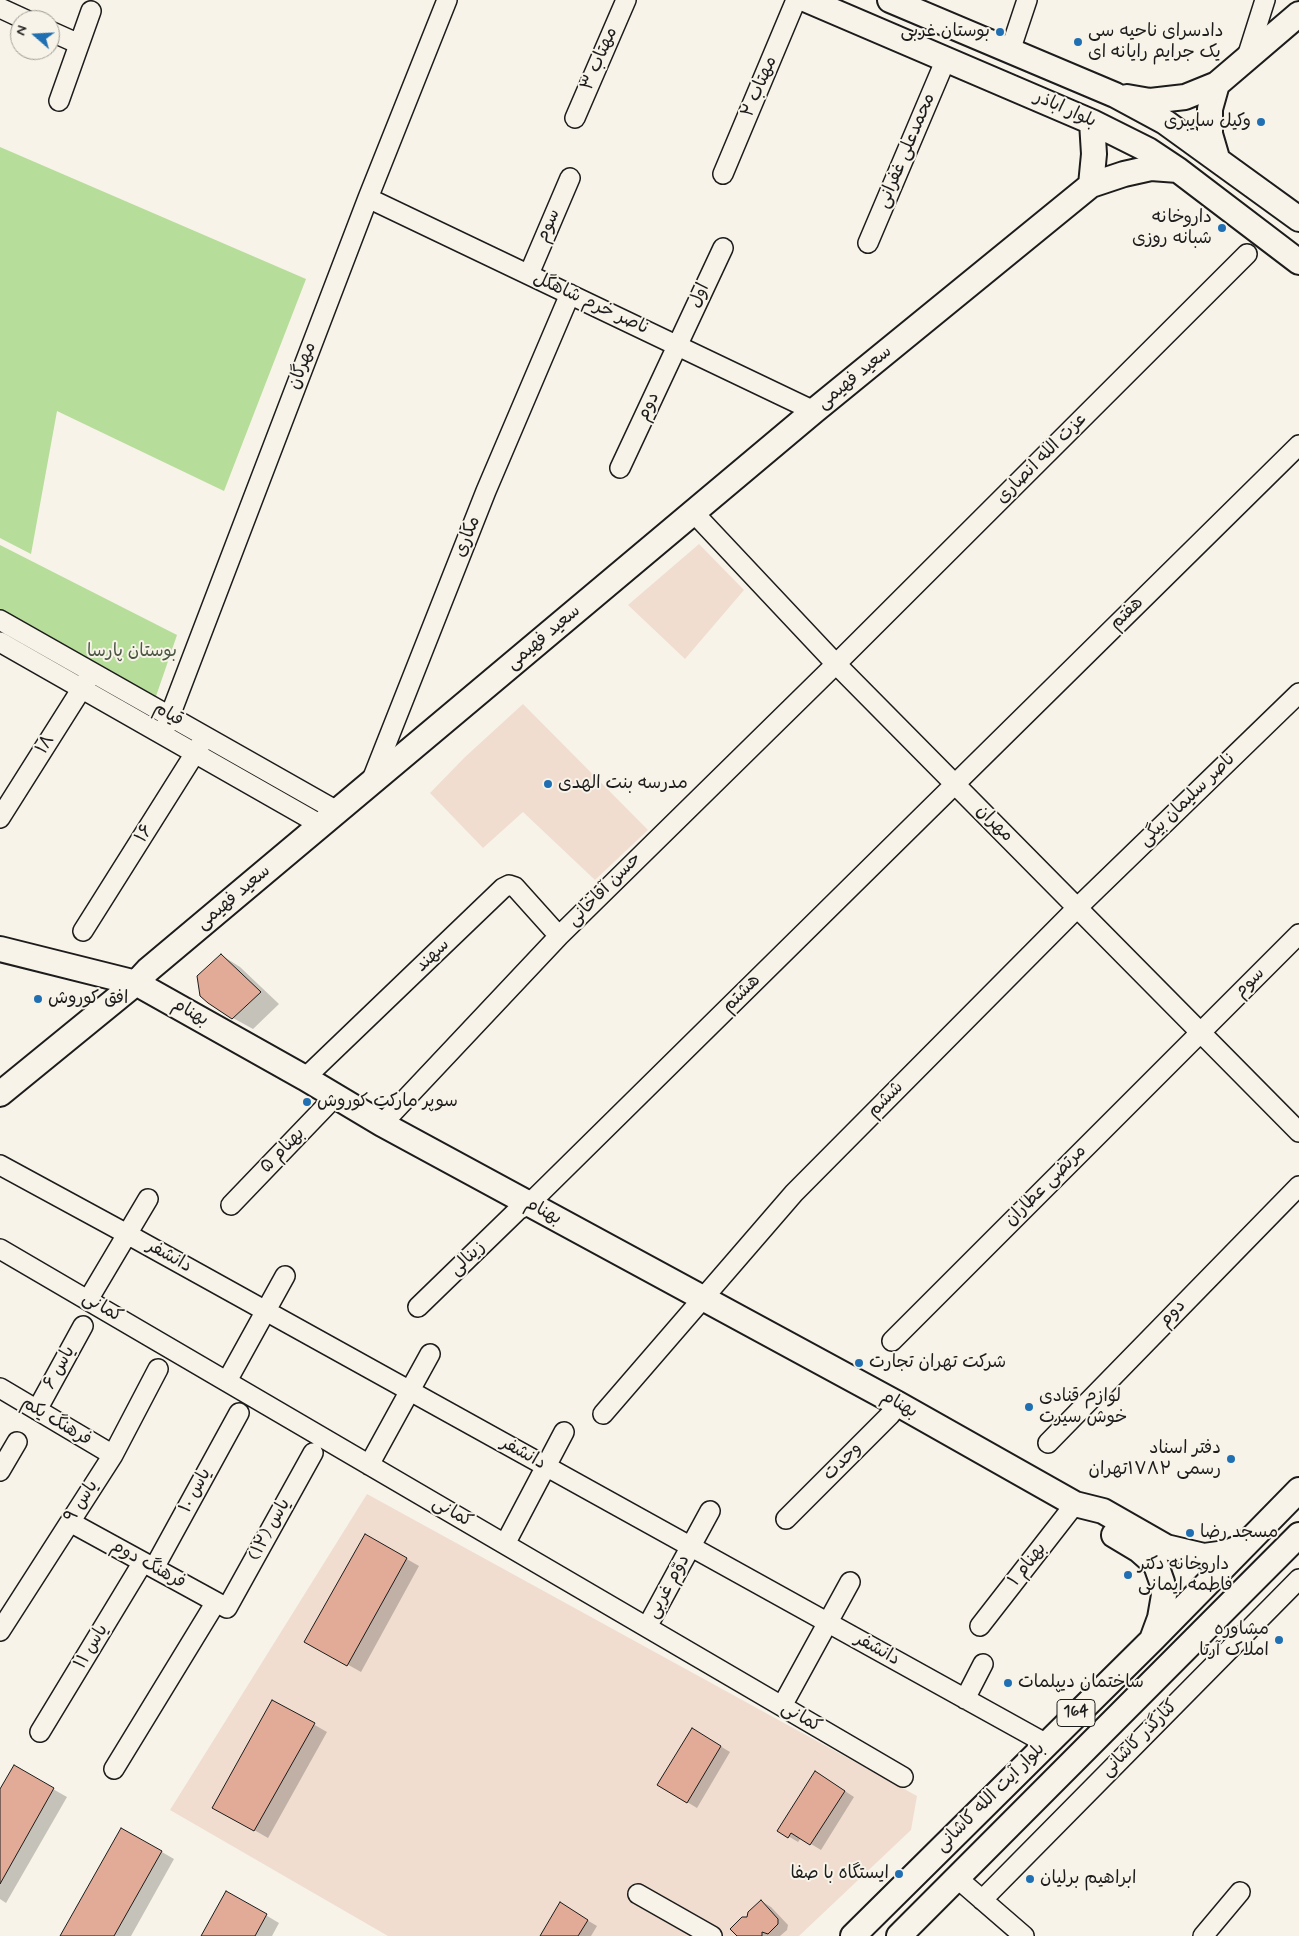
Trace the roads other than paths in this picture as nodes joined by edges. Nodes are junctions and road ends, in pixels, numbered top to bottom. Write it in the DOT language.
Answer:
graph roads {
  1 [pos="447,0"];
  2 [pos="626,0"];
  3 [pos="796,0"];
  4 [pos="806,0"];
  5 [pos="890,0"];
  6 [pos="1027,0"];
  7 [pos="1265,0"];
  8 [pos="91,11"];
  9 [pos="1299,14"];
  10 [pos="60,35"];
  11 [pos="79,44"];
  12 [pos="1010,51"];
  13 [pos="946,59"];
  14 [pos="1246,60"];
  15 [pos="1218,84"];
  16 [pos="1115,95"];
  17 [pos="59,101"];
  18 [pos="575,118"];
  19 [pos="1092,122"];
  20 [pos="1217,158"];
  21 [pos="1178,170"];
  22 [pos="723,174"];
  23 [pos="570,178"];
  24 [pos="1091,185"];
  25 [pos="368,198"];
  26 [pos="1299,218"];
  27 [pos="868,243"];
  28 [pos="723,248"];
  29 [pos="1247,254"];
  30 [pos="1299,262"];
  31 [pos="529,274"];
  32 [pos="570,294"];
  33 [pos="678,345"];
  34 [pos="814,411"];
  35 [pos="1299,445"];
  36 [pos="620,468"];
  37 [pos="694,513"];
  38 [pos="0,620"];
  39 [pos="0,642"];
  40 [pos="836,664"];
  41 [pos="92,672"];
  42 [pos="82,688"];
  43 [pos="1299,693"];
  44 [pos="170,716"];
  45 [pos="163,734"];
  46 [pos="205,736"];
  47 [pos="196,753"];
  48 [pos="371,782"];
  49 [pos="954,784"];
  50 [pos="0,818"];
  51 [pos="329,818"];
  52 [pos="1077,908"];
  53 [pos="83,931"];
  54 [pos="1299,934"];
  55 [pos="559,936"];
  56 [pos="0,949"];
  57 [pos="136,983"];
  58 [pos="1200,1032"];
  59 [pos="305,1078"];
  60 [pos="0,1094"];
  61 [pos="334,1095"];
  62 [pos="382,1124"];
  63 [pos="1299,1132"];
  64 [pos="0,1165"];
  65 [pos="1299,1186"];
  66 [pos="148,1199"];
  67 [pos="231,1205"];
  68 [pos="524,1207"];
  69 [pos="127,1234"];
  70 [pos="0,1249"];
  71 [pos="284,1276"];
  72 [pos="704,1298"];
  73 [pos="88,1300"];
  74 [pos="418,1307"];
  75 [pos="266,1311"];
  76 [pos="83,1326"];
  77 [pos="892,1341"];
  78 [pos="430,1354"];
  79 [pos="158,1370"];
  80 [pos="227,1381"];
  81 [pos="0,1388"];
  82 [pos="410,1391"];
  83 [pos="898,1404"];
  84 [pos="36,1410"];
  85 [pos="239,1413"];
  86 [pos="603,1414"];
  87 [pos="564,1432"];
  88 [pos="17,1442"];
  89 [pos="1048,1444"];
  90 [pos="313,1453"];
  91 [pos="112,1455"];
  92 [pos="370,1464"];
  93 [pos="546,1466"];
  94 [pos="0,1471"];
  95 [pos="1299,1490"];
  96 [pos="1076,1504"];
  97 [pos="710,1510"];
  98 [pos="786,1519"];
  99 [pos="70,1522"];
  100 [pos="1299,1535"];
  101 [pos="505,1544"];
  102 [pos="691,1546"];
  103 [pos="1243,1546"];
  104 [pos="1161,1556"];
  105 [pos="148,1565"];
  106 [pos="1299,1580"];
  107 [pos="850,1582"];
  108 [pos="221,1605"];
  109 [pos="828,1623"];
  110 [pos="980,1626"];
  111 [pos="1,1627"];
  112 [pos="647,1627"];
  113 [pos="1153,1639"];
  114 [pos="984,1664"];
  115 [pos="965,1699"];
  116 [pos="782,1706"];
  117 [pos="40,1732"];
  118 [pos="1046,1744"];
  119 [pos="114,1769"];
  120 [pos="903,1777"];
  121 [pos="957,1878"];
  122 [pos="1240,1892"];
  123 [pos="638,1894"];
  124 [pos="982,1900"];
  125 [pos="712,1936"];
  126 [pos="853,1936"];
  127 [pos="899,1936"];
  128 [pos="1024,1936"];
  129 [pos="1203,1936"];
  1 -- 25 [label="street, مهرگان"];
  2 -- 18 [label="street, مهتاب ۳"];
  3 -- 22 [label="street, مهتاب ۲"];
  4 -- 13 [label="main road, بلوار اباذر"];
  5 -- 12 [label="main road, بلوار اباذر"];
  6 -- 12 [label="street"];
  7 -- 14 [label="street"];
  8 -- 11 [label="street"];
  9 -- 14 [label="main road"];
  10 -- 11 [label="street"];
  11 -- 17 [label="street"];
  12 -- 16 [label="main road, بلوار اباذر"];
  13 -- 19 [label="main road, بلوار اباذر"];
  13 -- 27 [label="street, محمدعلی غفرانی"];
  14 -- 15 [label="main road"];
  15 -- 16 [label="main road"];
  15 -- 20 [label="main road"];
  16 -- 20 [label="main road, بلوار اباذر"];
  19 -- 21 [label="main road, بلوار اباذر"];
  19 -- 24 [label="main road"];
  20 -- 26 [label="main road, بلوار اباذر"];
  21 -- 24 [label="main road"];
  21 -- 30 [label="main road, بلوار اباذر"];
  23 -- 31 [label="street, سوم"];
  24 -- 34 [label="main road, سعید فهیمی"];
  25 -- 31 [label="street, ناصر خرم شاهگل"];
  25 -- 44 [label="street, مهرگان"];
  28 -- 33 [label="street, اول"];
  29 -- 40 [label="street, عزت الله انصاری"];
  31 -- 32 [label="street, ناصر خرم شاهگل"];
  32 -- 33 [label="street, ناصر خرم شاهگل"];
  32 -- 48 [label="street, مکاری"];
  33 -- 34 [label="street, ناصر خرم شاهگل"];
  33 -- 36 [label="street, دوم"];
  34 -- 37 [label="main road, سعید فهیمی"];
  35 -- 49 [label="street, هفتم"];
  37 -- 40 [label="street, مهران"];
  37 -- 48 [label="main road, سعید فهیمی"];
  38 -- 41 [label="street, قیام"];
  39 -- 42 [label="street, قیام"];
  40 -- 49 [label="street, مهران"];
  40 -- 55 [label="street, حسن آقاخانی"];
  41 -- 42 [label="street, ۱۸"];
  41 -- 44 [label="street, قیام"];
  42 -- 45 [label="street, قیام"];
  42 -- 50 [label="street, ۱۸"];
  43 -- 52 [label="street, ناصر سلیمان بیگی"];
  44 -- 45 [label="street, مهرگان"];
  44 -- 46 [label="street, قیام"];
  45 -- 47 [label="street, قیام"];
  46 -- 47 [label="street, ۱۶"];
  46 -- 51 [label="street, قیام"];
  47 -- 51 [label="street, قیام"];
  47 -- 53 [label="street, ۱۶"];
  48 -- 51 [label="main road, سعید فهیمی"];
  49 -- 52 [label="street, مهران"];
  49 -- 68 [label="street, هشتم"];
  51 -- 57 [label="main road, سعید فهیمی"];
  52 -- 58 [label="street, مهران"];
  52 -- 72 [label="street, ششم"];
  54 -- 58 [label="street, سوم"];
  55 -- 59 [label="street, سهند"];
  55 -- 62 [label="street, حسن آقاخانی"];
  56 -- 57 [label="main road, بهنام"];
  57 -- 59 [label="main road, بهنام"];
  57 -- 60 [label="main road, سعید فهیمی"];
  58 -- 63 [label="street, مهران"];
  58 -- 77 [label="street, مرتضی عطاران"];
  59 -- 61 [label="main road, بهنام"];
  61 -- 62 [label="main road, بهنام"];
  61 -- 67 [label="street, بهنام ۵"];
  62 -- 68 [label="main road, بهنام"];
  64 -- 69 [label="street, دانشفر"];
  65 -- 89 [label="street, دوم"];
  66 -- 69 [label="street"];
  68 -- 72 [label="main road, بهنام"];
  68 -- 74 [label="street, زینالی"];
  69 -- 73 [label="street"];
  69 -- 75 [label="street, دانشفر"];
  70 -- 73 [label="street, کمانی"];
  71 -- 75 [label="street"];
  72 -- 83 [label="main road, بهنام"];
  72 -- 86 [label="street, ششم"];
  73 -- 80 [label="street, کمانی"];
  75 -- 80 [label="street"];
  75 -- 82 [label="street, دانشفر"];
  76 -- 84 [label="street, یاس ۶"];
  78 -- 82 [label="street"];
  79 -- 91 [label="street, یاس ۹"];
  80 -- 92 [label="street, کمانی"];
  81 -- 84 [label="street, فرهنگ یکم"];
  82 -- 92 [label="street"];
  82 -- 93 [label="street, دانشفر"];
  83 -- 96 [label="main road, بهنام"];
  83 -- 98 [label="street, وحدت"];
  84 -- 91 [label="street, فرهنگ یکم"];
  85 -- 105 [label="street, یاس ۱۰"];
  87 -- 93 [label="street"];
  88 -- 94 [label="street"];
  90 -- 108 [label="street, یاس (۱۲)"];
  91 -- 99 [label="street, یاس ۹"];
  92 -- 101 [label="street, کمانی"];
  93 -- 101 [label="street"];
  93 -- 102 [label="street, دانشفر"];
  95 -- 103 [label="main road, بلوار آیت الله کاشانی / 164"];
  96 -- 104 [label="main road, بهنام"];
  96 -- 110 [label="street, بهنام ۱"];
  97 -- 102 [label="street, دوّم غربی"];
  99 -- 105 [label="street, فرهنگ دوم"];
  99 -- 111 [label="street, یاس ۹"];
  100 -- 121 [label="main road, بلوار آیت الله کاشانی / 164"];
  101 -- 112 [label="street, کمانی"];
  102 -- 109 [label="street, دانشفر"];
  102 -- 112 [label="street, دوّم غربی"];
  103 -- 104 [label="main road, بهنام"];
  103 -- 113 [label="main road, بلوار آیت الله کاشانی / 164"];
  104 -- 113 [label="main road"];
  105 -- 108 [label="street, فرهنگ دوم"];
  105 -- 117 [label="street, یاس ۱۱"];
  106 -- 124 [label="street, کنارگذر کاشانی"];
  107 -- 109 [label="street"];
  108 -- 119 [label="street, یاس (۱۲)"];
  109 -- 115 [label="street, دانشفر"];
  109 -- 116 [label="street"];
  112 -- 116 [label="street, کمانی"];
  113 -- 118 [label="main road, بلوار آیت الله کاشانی / 164"];
  114 -- 115 [label="street"];
  115 -- 118 [label="street, دانشفر"];
  116 -- 120 [label="street, کمانی"];
  118 -- 126 [label="main road, بلوار آیت الله کاشانی / 164"];
  121 -- 124 [label="street"];
  121 -- 127 [label="main road, بلوار آیت الله کاشانی / 164"];
  122 -- 129 [label="street"];
  123 -- 125 [label="street"];
  124 -- 128 [label="street"];
}
